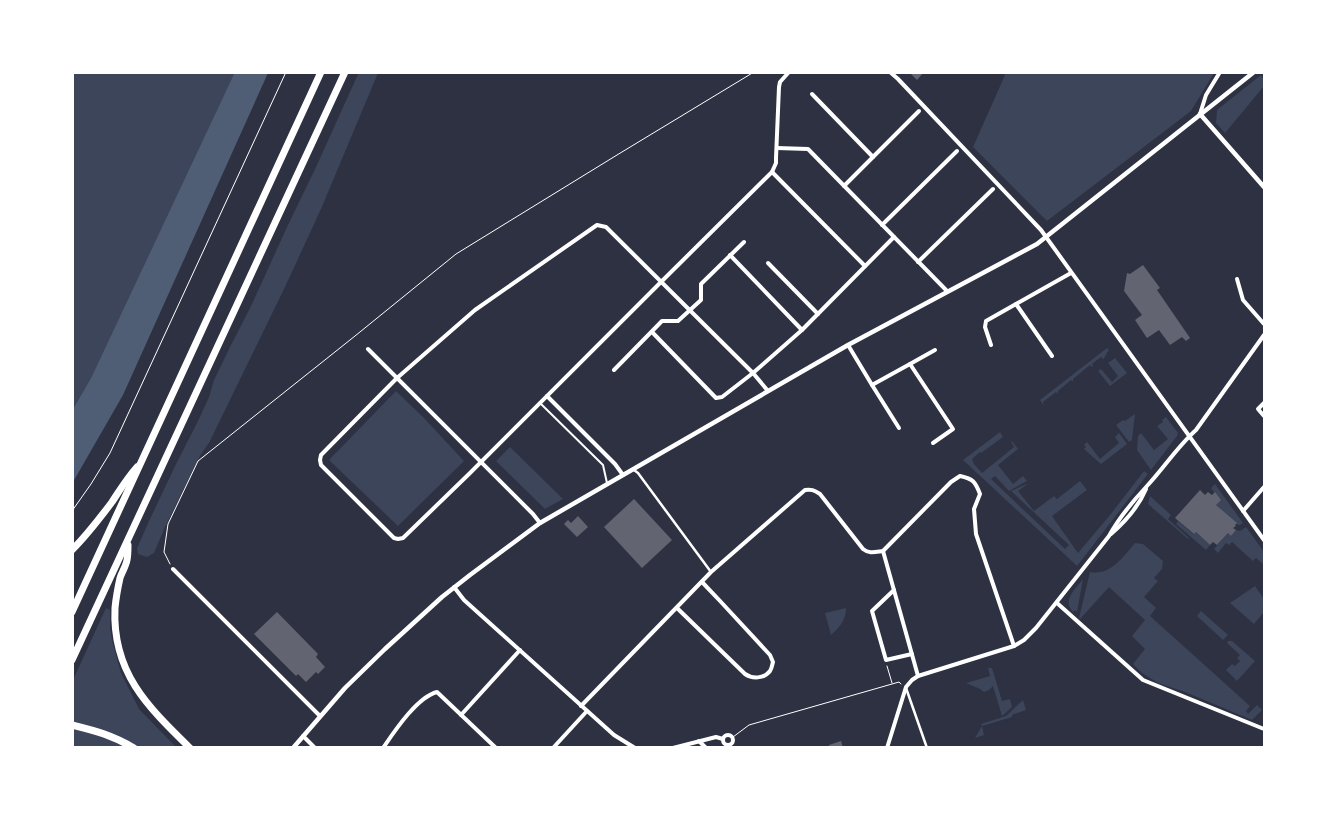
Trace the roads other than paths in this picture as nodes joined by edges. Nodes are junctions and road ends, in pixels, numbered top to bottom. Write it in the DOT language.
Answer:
graph roads {
  1 [pos="321,72"];
  2 [pos="346,72"];
  3 [pos="789,72"];
  4 [pos="890,72"];
  5 [pos="1220,72"];
  6 [pos="1254,72"];
  7 [pos="812,94"];
  8 [pos="919,111"];
  9 [pos="1200,114"];
  10 [pos="777,148"];
  11 [pos="957,151"];
  12 [pos="873,157"];
  13 [pos="772,172"];
  14 [pos="844,186"];
  15 [pos="1264,187"];
  16 [pos="993,189"];
  17 [pos="882,225"];
  18 [pos="894,238"];
  19 [pos="1046,238"];
  20 [pos="744,242"];
  21 [pos="730,255"];
  22 [pos="918,262"];
  23 [pos="768,263"];
  24 [pos="865,266"];
  25 [pos="1071,273"];
  26 [pos="1237,280"];
  27 [pos="661,282"];
  28 [pos="947,291"];
  29 [pos="1016,304"];
  30 [pos="690,310"];
  31 [pos="818,314"];
  32 [pos="1264,324"];
  33 [pos="802,330"];
  34 [pos="652,332"];
  35 [pos="1264,335"];
  36 [pos="848,345"];
  37 [pos="991,345"];
  38 [pos="368,349"];
  39 [pos="935,350"];
  40 [pos="1052,356"];
  41 [pos="910,364"];
  42 [pos="614,370"];
  43 [pos="753,373"];
  44 [pos="397,378"];
  45 [pos="872,385"];
  46 [pos="768,391"];
  47 [pos="547,396"];
  48 [pos="540,403"];
  49 [pos="1264,403"];
  50 [pos="1264,416"];
  51 [pos="899,428"];
  52 [pos="1189,436"];
  53 [pos="933,443"];
  54 [pos="142,461"];
  55 [pos="480,462"];
  56 [pos="632,469"];
  57 [pos="623,475"];
  58 [pos="607,483"];
  59 [pos="1147,486"];
  60 [pos="1264,487"];
  61 [pos="1244,511"];
  62 [pos="540,523"];
  63 [pos="1109,536"];
  64 [pos="128,540"];
  65 [pos="1264,540"];
  66 [pos="72,550"];
  67 [pos="883,551"];
  68 [pos="173,569"];
  69 [pos="711,572"];
  70 [pos="702,582"];
  71 [pos="454,587"];
  72 [pos="894,590"];
  73 [pos="1056,603"];
  74 [pos="677,608"];
  75 [pos="72,612"];
  76 [pos="1014,646"];
  77 [pos="520,650"];
  78 [pos="912,654"];
  79 [pos="72,660"];
  80 [pos="918,676"];
  81 [pos="906,687"];
  82 [pos="581,706"];
  83 [pos="587,711"];
  84 [pos="461,715"];
  85 [pos="320,716"];
  86 [pos="72,725"];
  87 [pos="1264,729"];
  88 [pos="303,736"];
  89 [pos="724,739"];
  90 [pos="699,741"];
  91 [pos="734,745"];
  92 [pos="134,748"];
  93 [pos="190,748"];
  94 [pos="293,748"];
  95 [pos="315,748"];
  96 [pos="383,748"];
  97 [pos="496,748"];
  98 [pos="553,748"];
  99 [pos="635,748"];
  100 [pos="674,748"];
  101 [pos="706,748"];
  102 [pos="887,748"];
  103 [pos="927,748"];
  1 -- 54 [label="highway"];
  2 -- 64 [label="highway"];
  3 -- 10 [label="street"];
  4 -- 19 [label="street"];
  5 -- 9 [label="street"];
  6 -- 9 [label="street"];
  7 -- 12 [label="street"];
  8 -- 12 [label="street"];
  9 -- 15 [label="street"];
  9 -- 19 [label="street"];
  10 -- 13 [label="street"];
  10 -- 14 [label="street"];
  11 -- 17 [label="street"];
  12 -- 14 [label="street"];
  13 -- 24 [label="street"];
  13 -- 27 [label="street"];
  14 -- 17 [label="street"];
  16 -- 22 [label="street"];
  17 -- 18 [label="street"];
  18 -- 22 [label="street"];
  18 -- 24 [label="street"];
  19 -- 25 [label="street"];
  19 -- 28 [label="street"];
  20 -- 21 [label="street"];
  21 -- 30 [label="street"];
  21 -- 33 [label="street"];
  22 -- 28 [label="street"];
  23 -- 31 [label="street"];
  24 -- 31 [label="street"];
  25 -- 29 [label="street"];
  25 -- 52 [label="street"];
  26 -- 32 [label="street"];
  27 -- 30 [label="street"];
  27 -- 44 [label="street"];
  27 -- 47 [label="street"];
  28 -- 36 [label="street"];
  29 -- 37 [label="street"];
  29 -- 40 [label="street"];
  30 -- 34 [label="street"];
  30 -- 43 [label="street"];
  31 -- 33 [label="street"];
  33 -- 43 [label="street"];
  34 -- 42 [label="street"];
  34 -- 43 [label="street"];
  35 -- 52 [label="street"];
  36 -- 45 [label="street"];
  36 -- 46 [label="street"];
  38 -- 44 [label="street"];
  39 -- 41 [label="street"];
  41 -- 45 [label="street"];
  41 -- 53 [label="street"];
  43 -- 46 [label="street"];
  44 -- 55 [label="street"];
  44 -- 55 [label="street"];
  45 -- 51 [label="street"];
  46 -- 56 [label="street"];
  47 -- 48 [label="street"];
  47 -- 57 [label="street"];
  48 -- 55 [label="street"];
  48 -- 58 [label="lane"];
  49 -- 50 [label="street"];
  52 -- 59 [label="street"];
  52 -- 61 [label="street"];
  54 -- 66 [label="highway"];
  54 -- 75 [label="highway"];
  55 -- 62 [label="street"];
  56 -- 57 [label="street"];
  56 -- 69 [label="street"];
  57 -- 58 [label="street"];
  58 -- 62 [label="street"];
  59 -- 63 [label="street"];
  59 -- 63 [label="street"];
  60 -- 61 [label="street"];
  61 -- 65 [label="street"];
  62 -- 71 [label="street"];
  63 -- 73 [label="street"];
  64 -- 79 [label="highway"];
  64 -- 93 [label="highway"];
  67 -- 69 [label="street"];
  67 -- 72 [label="street"];
  67 -- 76 [label="street"];
  68 -- 85 [label="street"];
  69 -- 70 [label="street"];
  70 -- 74 [label="street"];
  70 -- 74 [label="street"];
  71 -- 77 [label="street"];
  71 -- 85 [label="street"];
  72 -- 78 [label="street"];
  72 -- 78 [label="street"];
  73 -- 76 [label="street"];
  73 -- 87 [label="street"];
  74 -- 82 [label="street"];
  76 -- 80 [label="street"];
  77 -- 82 [label="street"];
  77 -- 84 [label="street"];
  78 -- 80 [label="street"];
  80 -- 81 [label="street"];
  81 -- 102 [label="street"];
  81 -- 103 [label="street"];
  82 -- 83 [label="street"];
  83 -- 98 [label="street"];
  83 -- 99 [label="street"];
  84 -- 96 [label="street"];
  84 -- 97 [label="street"];
  85 -- 88 [label="street"];
  86 -- 92 [label="highway"];
  88 -- 94 [label="street"];
  88 -- 95 [label="street"];
  89 -- 90 [label="street"];
  89 -- 91 [label="street"];
  89 -- 91 [label="street"];
  90 -- 100 [label="street"];
  90 -- 101 [label="street"];
}
